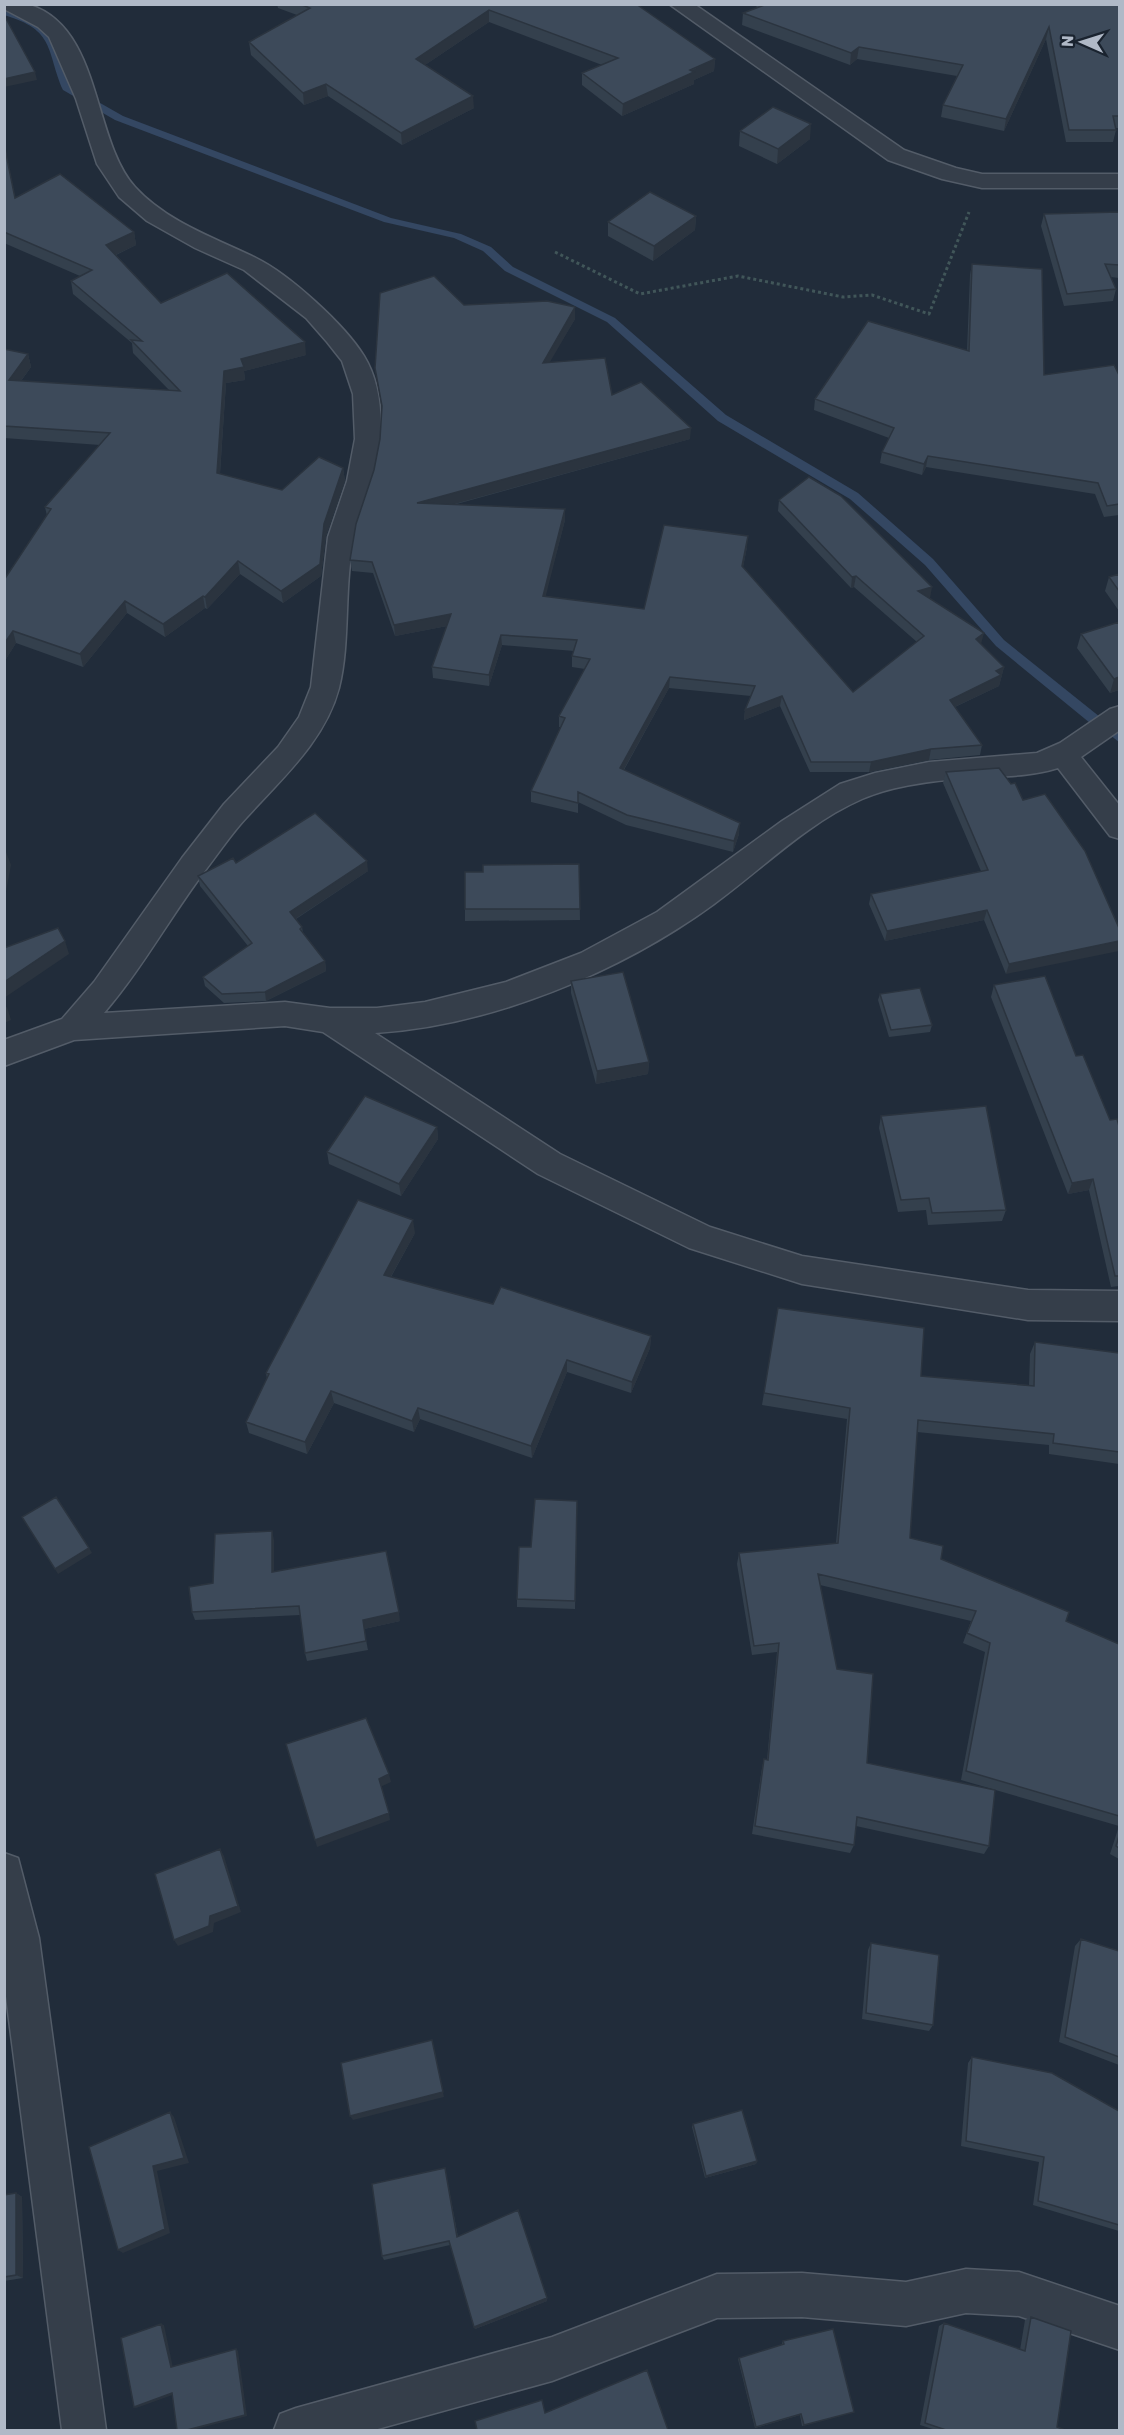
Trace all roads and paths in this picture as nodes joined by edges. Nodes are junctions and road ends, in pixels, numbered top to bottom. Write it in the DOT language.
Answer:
graph roads {
  1 [pos="11,4"];
  2 [pos="679,4"];
  3 [pos="982,181"];
  4 [pos="1119,181"];
  5 [pos="555,252"];
  6 [pos="1119,717"];
  7 [pos="1063,754"];
  8 [pos="1119,828"];
  9 [pos="330,1020"];
  10 [pos="73,1028"];
  11 [pos="4,1053"];
  12 [pos="1119,1306"];
  13 [pos="4,1872"];
  14 [pos="1119,2328"];
  15 [pos="84,2430"];
  16 [pos="296,2430"];
  1 -- 10 [label="street"];
  2 -- 3 [label="street"];
  3 -- 4 [label="street"];
  3 -- 5 [label="path"];
  6 -- 7 [label="street"];
  7 -- 8 [label="street"];
  7 -- 9 [label="street"];
  9 -- 10 [label="street"];
  9 -- 12 [label="street"];
  10 -- 11 [label="street"];
  13 -- 15 [label="street"];
  14 -- 16 [label="street"];
}
